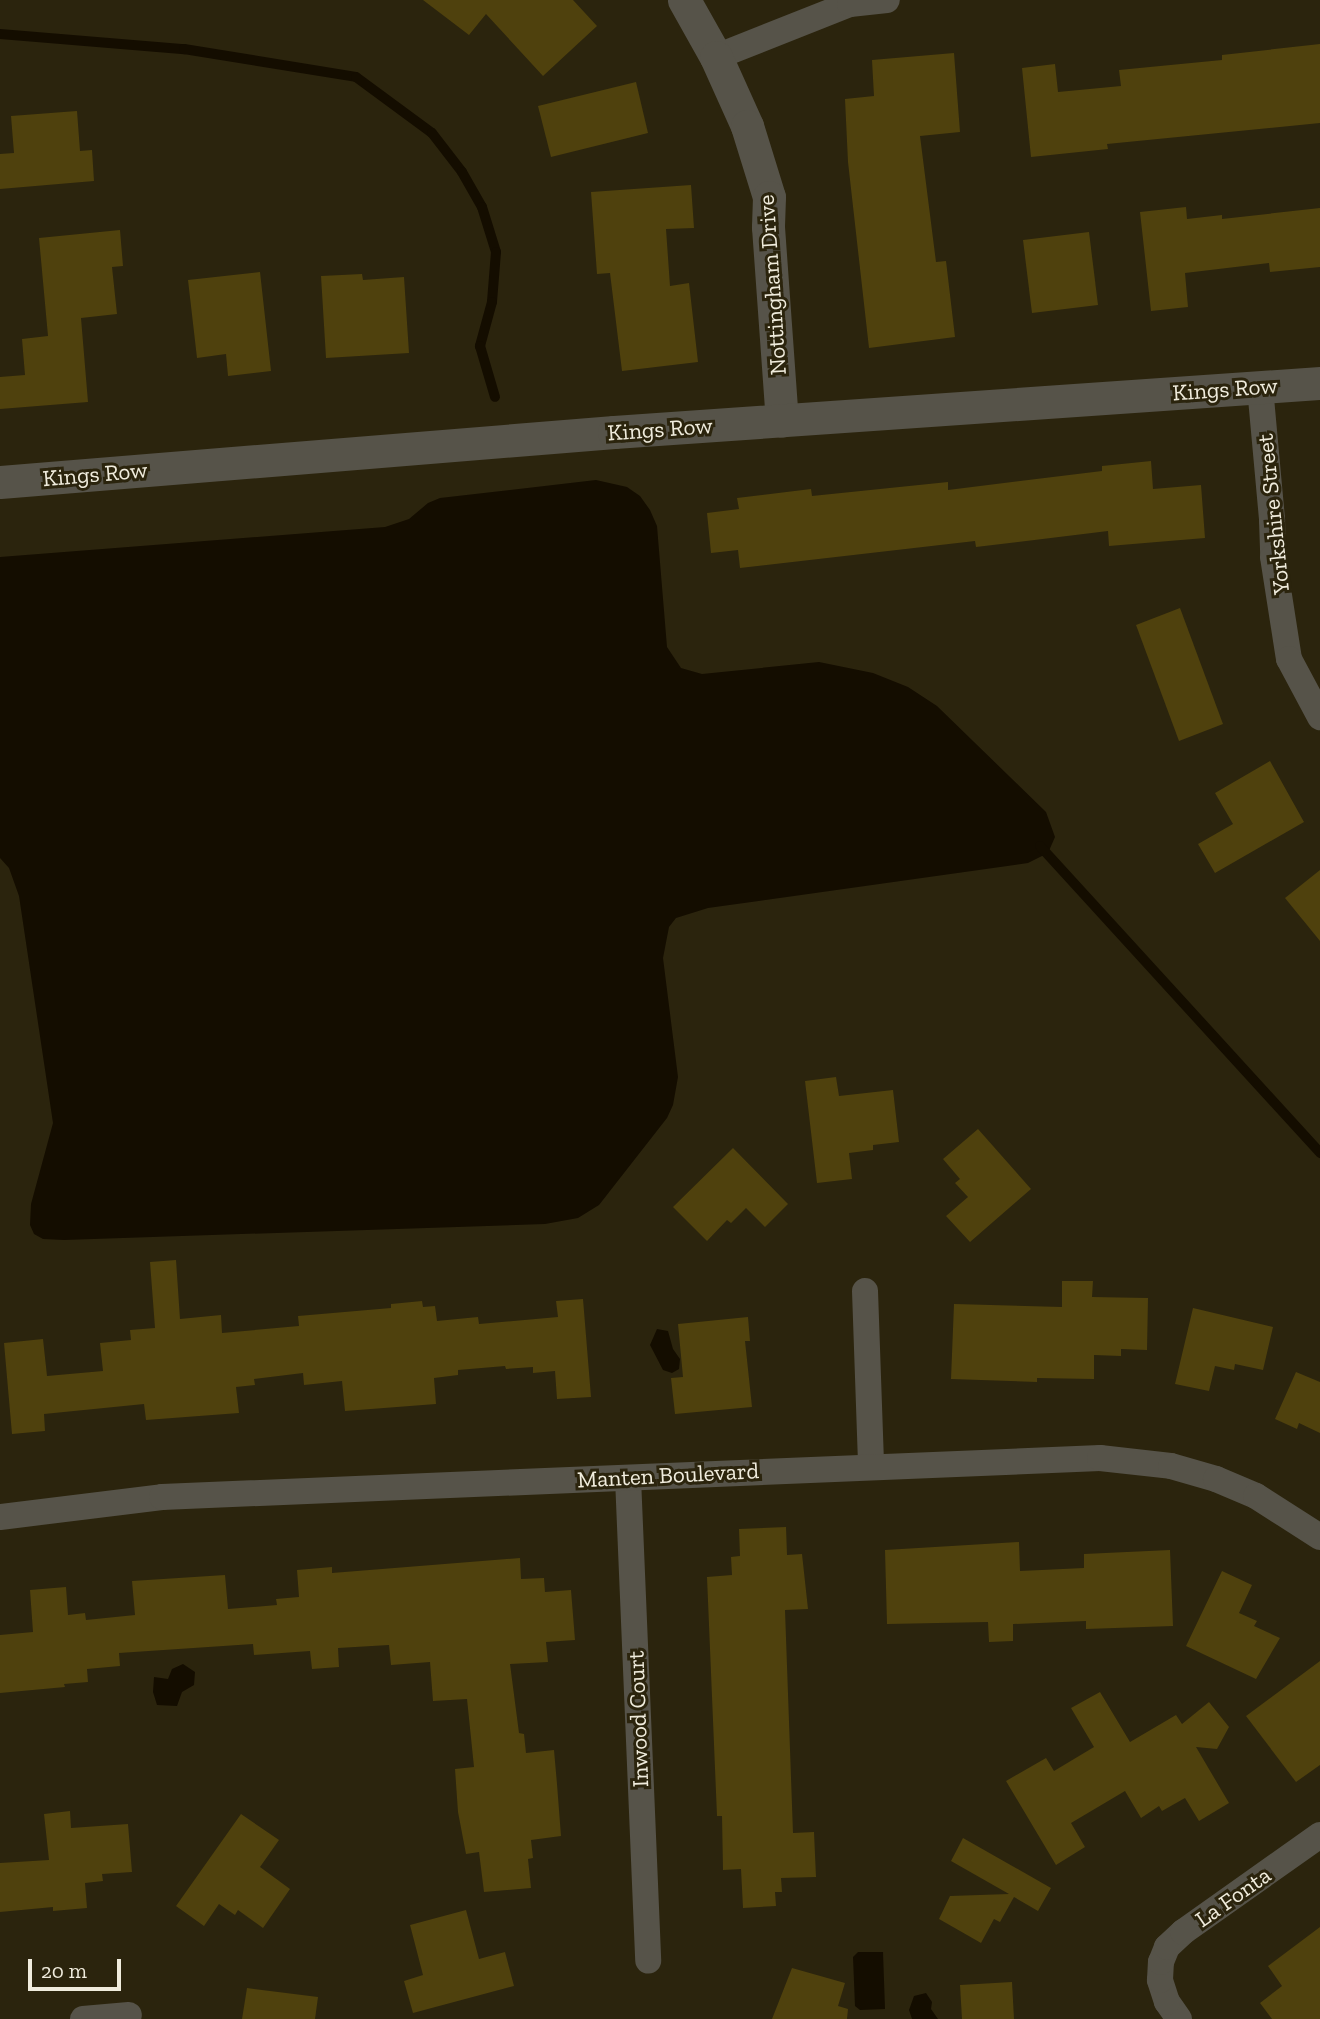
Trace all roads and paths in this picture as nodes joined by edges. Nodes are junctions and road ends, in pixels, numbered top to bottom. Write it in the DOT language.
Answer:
graph roads {
  1 [pos="684,0"];
  2 [pos="887,0"];
  3 [pos="716,57"];
  4 [pos="1320,383"];
  5 [pos="1261,387"];
  6 [pos="782,421"];
  7 [pos="0,482"];
  8 [pos="1320,717"];
  9 [pos="865,1291"];
  10 [pos="871,1466"];
  11 [pos="628,1478"];
  12 [pos="0,1517"];
  13 [pos="1320,1537"];
  14 [pos="1320,1835"];
  15 [pos="648,1961"];
  16 [pos="129,2015"];
  17 [pos="83,2019"];
  18 [pos="1179,2019"];
  1 -- 3 [label="street, Nottingham Drive"];
  2 -- 3 [label="street"];
  3 -- 6 [label="street, Nottingham Drive"];
  4 -- 5 [label="street, Kings Row"];
  5 -- 6 [label="street, Kings Row"];
  5 -- 8 [label="street, Yorkshire Street"];
  6 -- 7 [label="street, Kings Row"];
  9 -- 10 [label="street"];
  10 -- 11 [label="street, Manten Boulevard"];
  10 -- 13 [label="street, Manten Boulevard"];
  11 -- 12 [label="street, Manten Boulevard"];
  11 -- 15 [label="street, Inwood Court"];
  14 -- 18 [label="street, La Fonta"];
  16 -- 17 [label="street"];
}
